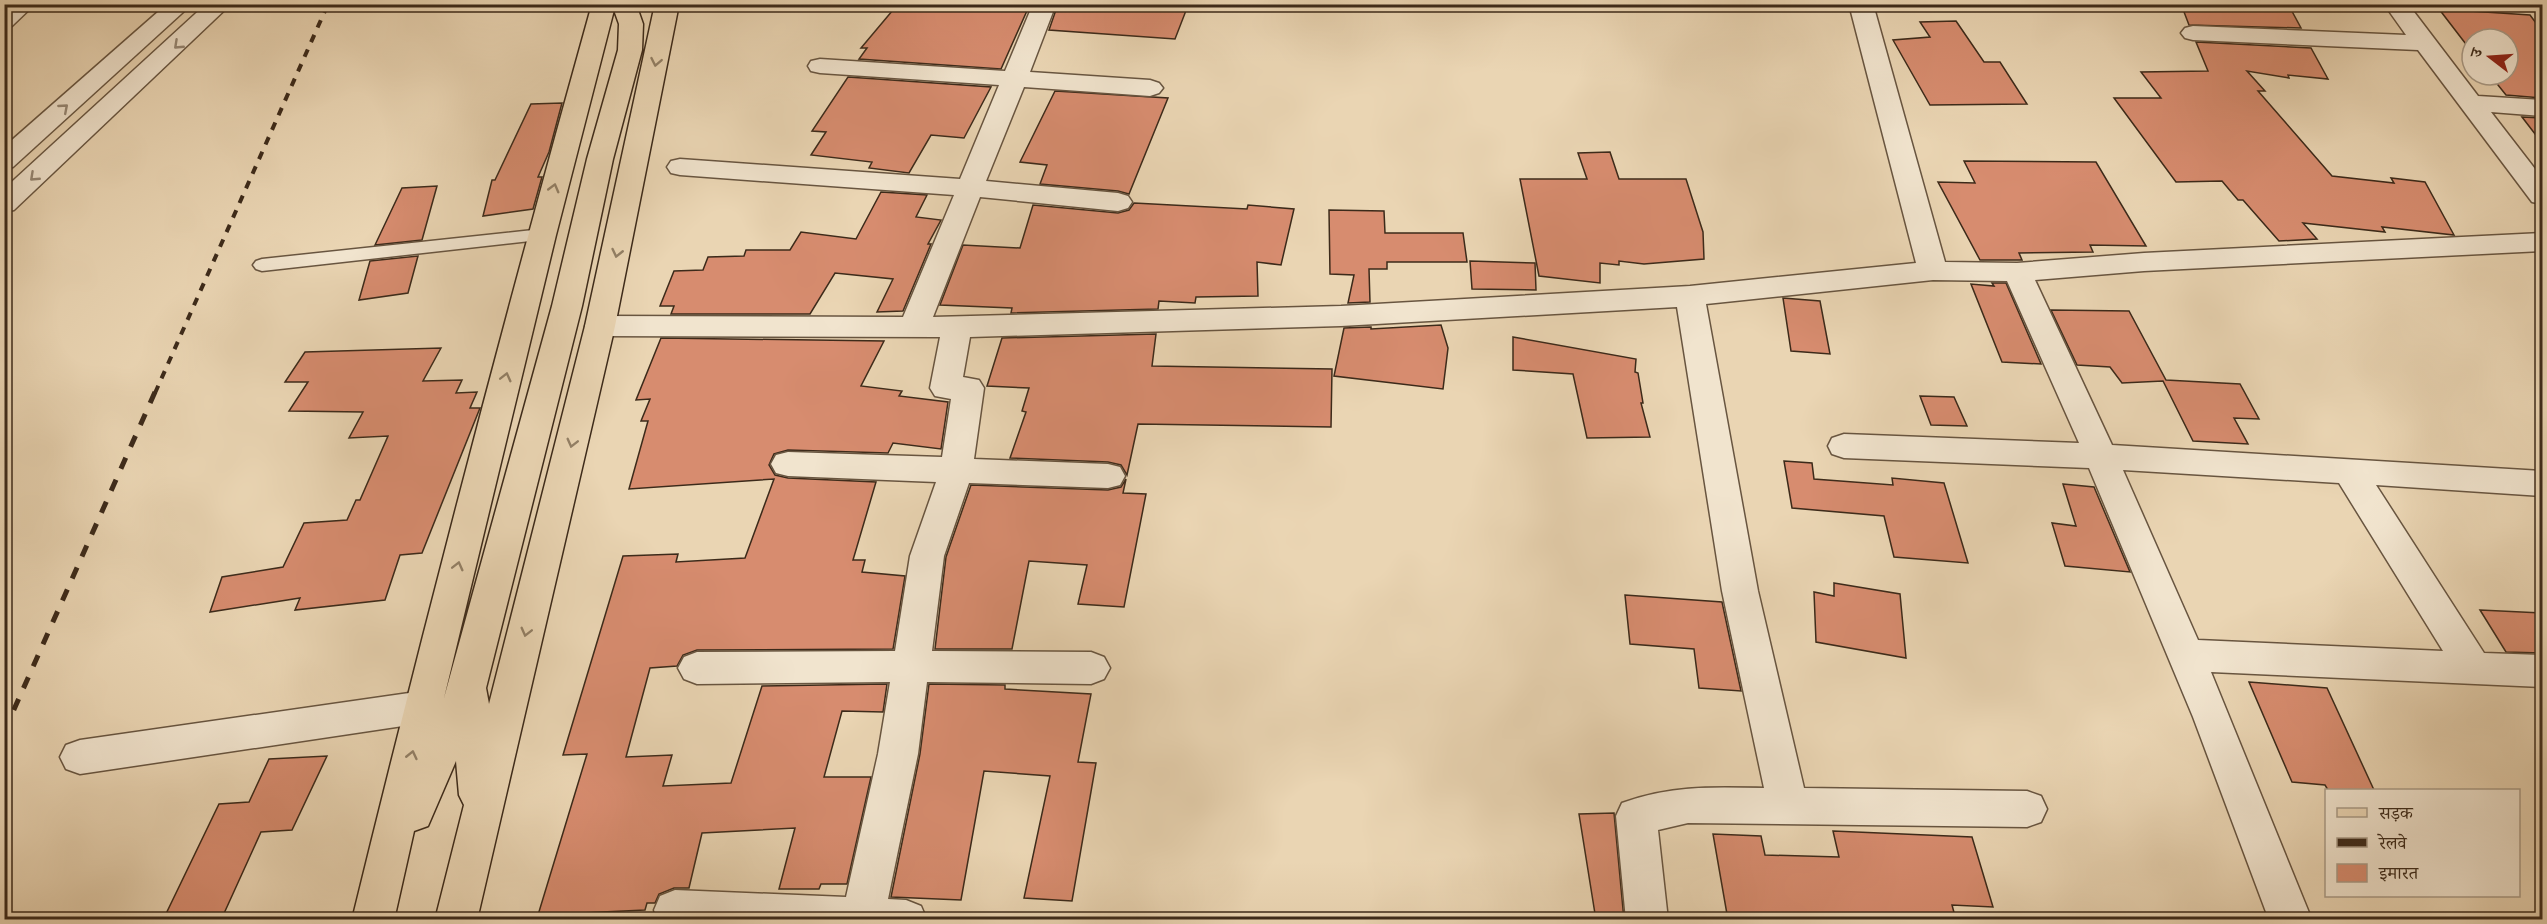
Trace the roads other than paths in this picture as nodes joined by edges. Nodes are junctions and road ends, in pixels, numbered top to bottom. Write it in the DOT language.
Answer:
graph roads {
  1 [pos="24,4"];
  2 [pos="181,4"];
  3 [pos="220,4"];
  4 [pos="604,4"];
  5 [pos="624,4"];
  6 [pos="667,4"];
  7 [pos="1045,4"];
  8 [pos="1861,4"];
  9 [pos="2395,4"];
  10 [pos="4,21"];
  11 [pos="2193,33"];
  12 [pos="2425,43"];
  13 [pos="820,66"];
  14 [pos="1015,79"];
  15 [pos="1150,88"];
  16 [pos="2472,103"];
  17 [pos="2542,108"];
  18 [pos="4,161"];
  19 [pos="680,167"];
  20 [pos="971,188"];
  21 [pos="2542,196"];
  22 [pos="1118,202"];
  23 [pos="4,204"];
  24 [pos="542,235"];
  25 [pos="2542,242"];
  26 [pos="262,265"];
  27 [pos="1933,271"];
  28 [pos="2018,272"];
  29 [pos="1690,296"];
  30 [pos="600,326"];
  31 [pos="914,326"];
  32 [pos="958,327"];
  33 [pos="1844,446"];
  34 [pos="2101,456"];
  35 [pos="788,464"];
  36 [pos="956,471"];
  37 [pos="2349,471"];
  38 [pos="1108,476"];
  39 [pos="2542,483"];
  40 [pos="2186,655"];
  41 [pos="913,666"];
  42 [pos="697,668"];
  43 [pos="1092,668"];
  44 [pos="2474,668"];
  45 [pos="2542,671"];
  46 [pos="468,687"];
  47 [pos="423,707"];
  48 [pos="80,757"];
  49 [pos="1788,805"];
  50 [pos="2027,809"];
  51 [pos="481,821"];
  52 [pos="376,907"];
  53 [pos="675,910"];
  54 [pos="862,918"];
  55 [pos="456,920"];
  56 [pos="906,920"];
  57 [pos="1647,920"];
  58 [pos="2291,920"];
  1 -- 10 [label="street"];
  18 -- 2 [label="street, one-way"];
  3 -- 23 [label="street, one-way"];
  24 -- 4 [label="main road, one-way"];
  5 -- 46 [label="main road"];
  6 -- 30 [label="main road, one-way"];
  7 -- 14 [label="street"];
  8 -- 27 [label="street"];
  9 -- 12 [label="street"];
  11 -- 12 [label="street"];
  12 -- 16 [label="street"];
  13 -- 14 [label="street"];
  14 -- 15 [label="street"];
  14 -- 20 [label="street"];
  16 -- 17 [label="street"];
  16 -- 21 [label="street"];
  19 -- 20 [label="street"];
  20 -- 22 [label="street"];
  20 -- 31 [label="street"];
  24 -- 26 [label="lane"];
  47 -- 24 [label="main road, one-way"];
  25 -- 28 [label="street"];
  27 -- 28 [label="street"];
  27 -- 29 [label="street"];
  28 -- 34 [label="street"];
  29 -- 32 [label="street"];
  29 -- 49 [label="street"];
  30 -- 31 [label="street"];
  30 -- 51 [label="main road, one-way"];
  31 -- 32 [label="street"];
  32 -- 36 [label="street"];
  33 -- 34 [label="street"];
  34 -- 37 [label="street"];
  34 -- 40 [label="street"];
  35 -- 36 [label="street"];
  36 -- 38 [label="street"];
  36 -- 41 [label="street"];
  37 -- 39 [label="street"];
  37 -- 44 [label="street"];
  40 -- 44 [label="street"];
  40 -- 58 [label="street"];
  41 -- 42 [label="street"];
  41 -- 43 [label="street"];
  41 -- 54 [label="street"];
  44 -- 45 [label="street"];
  46 -- 51 [label="main road"];
  46 -- 52 [label="main road"];
  47 -- 48 [label="street"];
  52 -- 47 [label="main road, one-way"];
  49 -- 50 [label="street"];
  49 -- 57 [label="street"];
  51 -- 55 [label="main road"];
  53 -- 54 [label="street"];
  54 -- 56 [label="street"];
}
